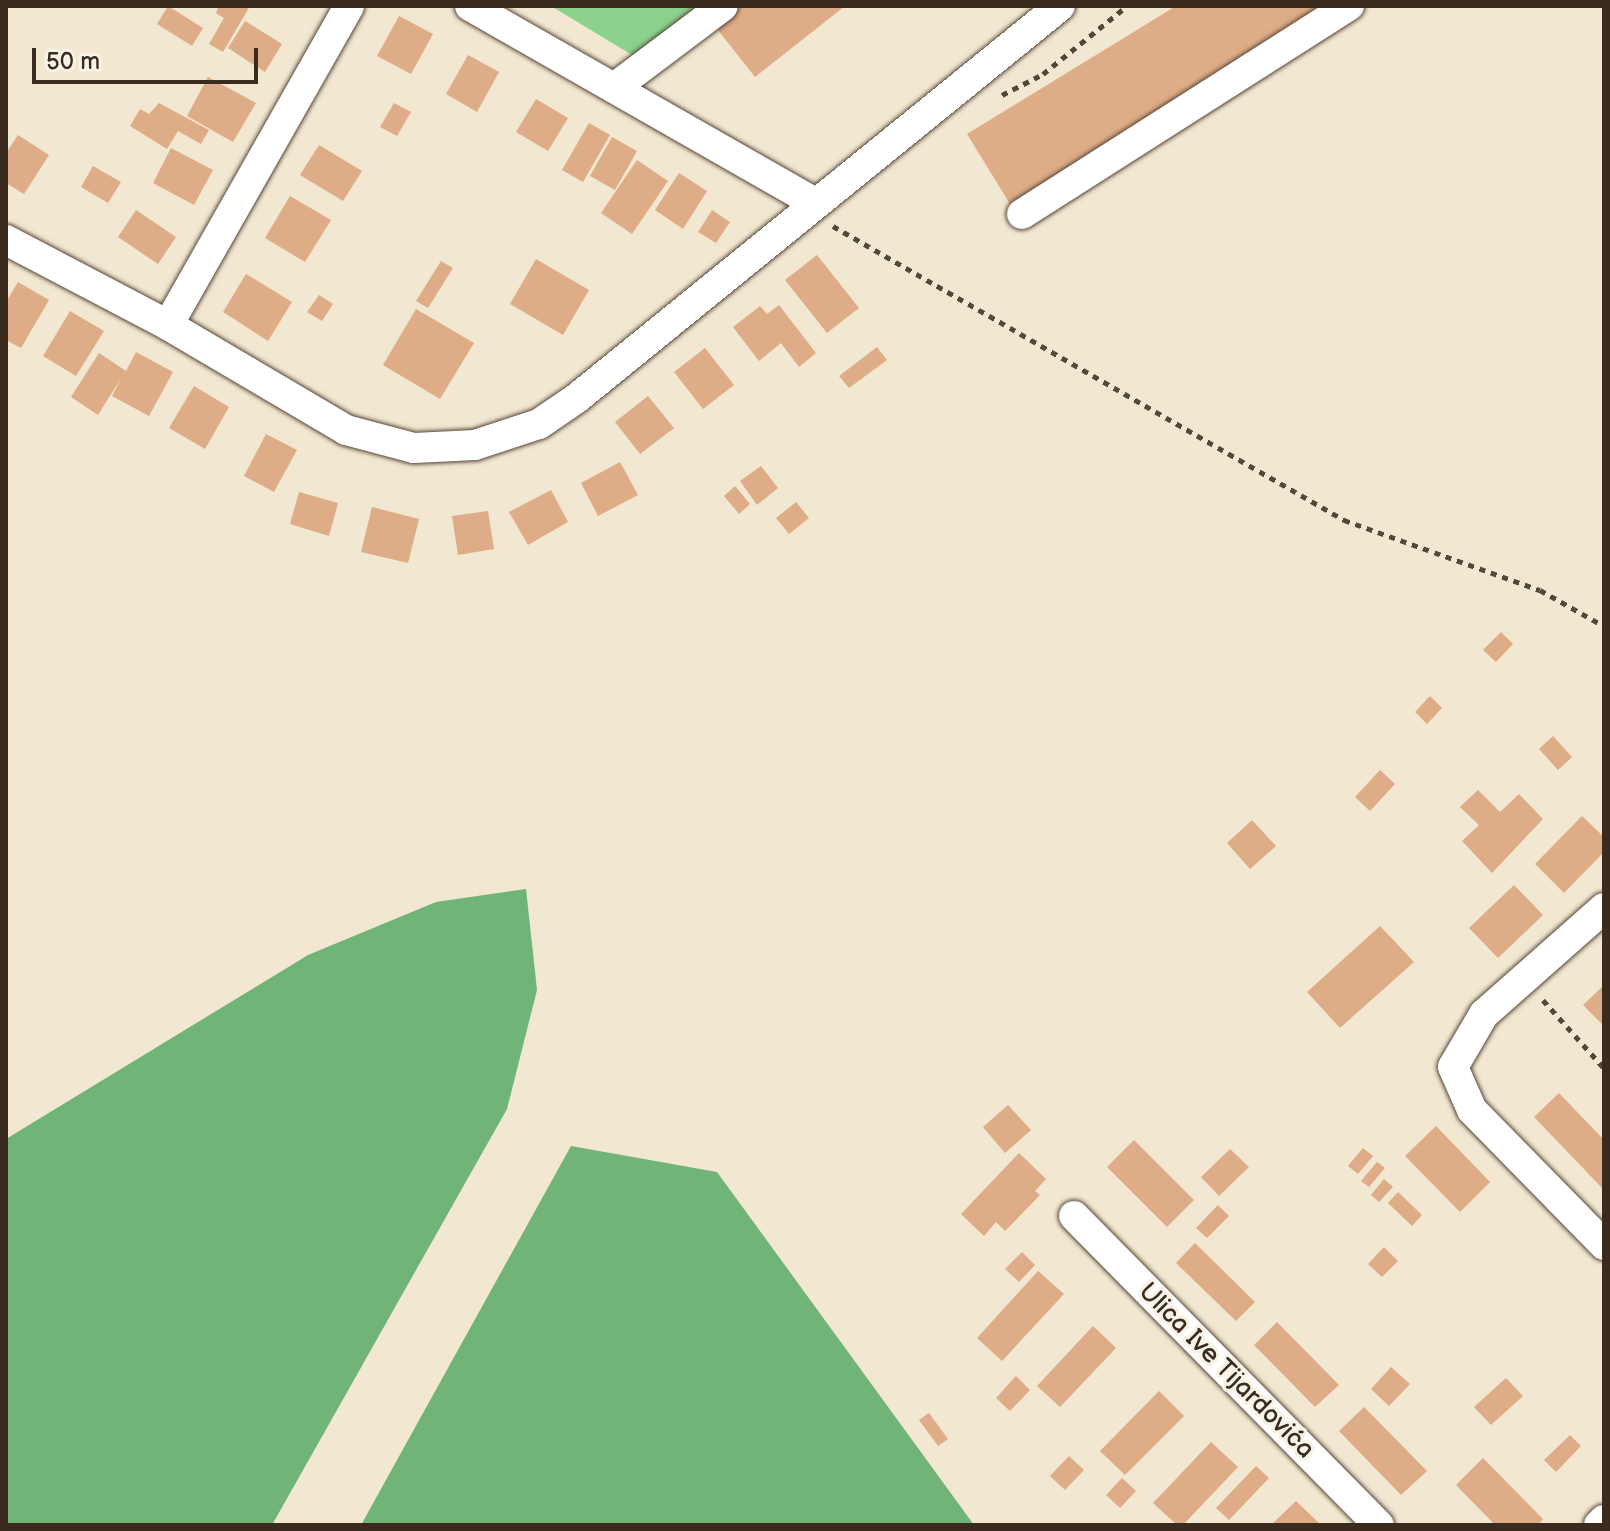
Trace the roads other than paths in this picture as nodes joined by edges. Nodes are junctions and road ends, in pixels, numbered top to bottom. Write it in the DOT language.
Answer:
graph roads {
  1 [pos="349,6"];
  2 [pos="470,6"];
  3 [pos="723,6"];
  4 [pos="1060,6"];
  5 [pos="1349,6"];
  6 [pos="614,88"];
  7 [pos="815,203"];
  8 [pos="1022,214"];
  9 [pos="6,240"];
  10 [pos="168,325"];
  11 [pos="1604,908"];
  12 [pos="1074,1216"];
  13 [pos="1604,1245"];
  14 [pos="1604,1520"];
  15 [pos="1379,1525"];
  16 [pos="1599,1525"];
  1 -- 10 [label="street"];
  2 -- 6 [label="street"];
  3 -- 6 [label="street"];
  4 -- 7 [label="street"];
  5 -- 8 [label="street"];
  6 -- 7 [label="street"];
  7 -- 10 [label="street"];
  9 -- 10 [label="street"];
  11 -- 13 [label="street"];
  12 -- 15 [label="street, Ulica Ive Tijardovića"];
  14 -- 16 [label="street"];
}
